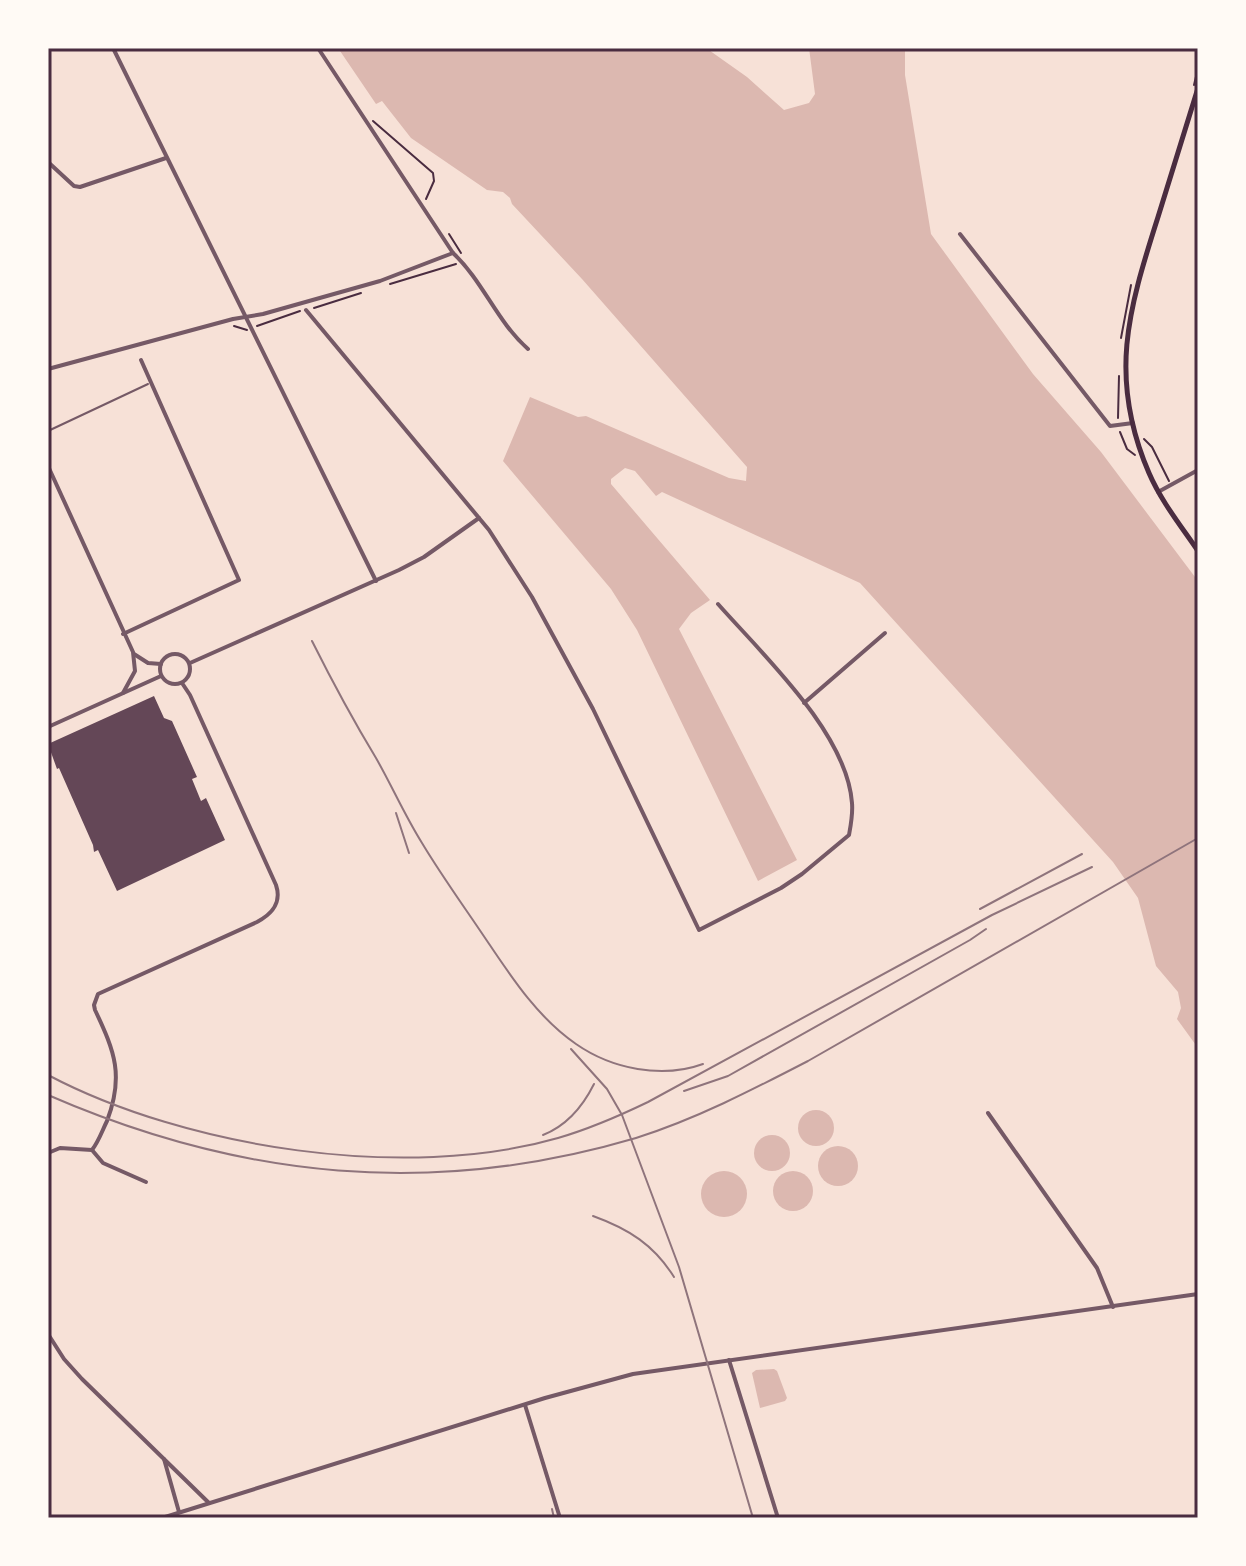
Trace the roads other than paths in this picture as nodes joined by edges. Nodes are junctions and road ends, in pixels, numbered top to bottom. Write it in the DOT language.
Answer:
graph roads {
  1 [pos="113,48"];
  2 [pos="318,48"];
  3 [pos="1198,88"];
  4 [pos="166,158"];
  5 [pos="48,162"];
  6 [pos="960,234"];
  7 [pos="453,253"];
  8 [pos="306,310"];
  9 [pos="246,316"];
  10 [pos="528,349"];
  11 [pos="141,360"];
  12 [pos="48,369"];
  13 [pos="152,382"];
  14 [pos="1133,423"];
  15 [pos="48,431"];
  16 [pos="48,466"];
  17 [pos="1198,470"];
  18 [pos="1158,492"];
  19 [pos="479,518"];
  20 [pos="1198,551"];
  21 [pos="376,581"];
  22 [pos="718,604"];
  23 [pos="885,633"];
  24 [pos="123,634"];
  25 [pos="133,652"];
  26 [pos="190,663"];
  27 [pos="161,664"];
  28 [pos="161,676"];
  29 [pos="182,683"];
  30 [pos="123,693"];
  31 [pos="804,703"];
  32 [pos="48,727"];
  33 [pos="988,1113"];
  34 [pos="92,1150"];
  35 [pos="48,1153"];
  36 [pos="146,1182"];
  37 [pos="1198,1294"];
  38 [pos="1113,1307"];
  39 [pos="48,1334"];
  40 [pos="729,1360"];
  41 [pos="525,1405"];
  42 [pos="163,1457"];
  43 [pos="209,1503"];
  44 [pos="179,1513"];
  45 [pos="162,1518"];
  46 [pos="560,1518"];
  47 [pos="778,1518"];
  1 -- 4 [label="street"];
  2 -- 7 [label="street"];
  3 -- 14 [label="main road"];
  4 -- 5 [label="street"];
  4 -- 9 [label="street"];
  6 -- 14 [label="street"];
  7 -- 9 [label="street"];
  7 -- 10 [label="street"];
  8 -- 19 [label="street"];
  9 -- 12 [label="street"];
  9 -- 21 [label="street"];
  11 -- 13 [label="street"];
  13 -- 15 [label="lane"];
  13 -- 24 [label="street"];
  14 -- 18 [label="main road"];
  16 -- 24 [label="street"];
  17 -- 18 [label="street"];
  18 -- 20 [label="main road"];
  19 -- 21 [label="street"];
  19 -- 31 [label="street"];
  21 -- 26 [label="street"];
  22 -- 31 [label="street"];
  23 -- 31 [label="street"];
  24 -- 25 [label="street"];
  25 -- 27 [label="street"];
  25 -- 30 [label="street"];
  26 -- 27 [label="street"];
  26 -- 29 [label="street"];
  27 -- 28 [label="street"];
  28 -- 29 [label="street"];
  28 -- 30 [label="street"];
  29 -- 34 [label="street"];
  30 -- 32 [label="street"];
  33 -- 38 [label="street"];
  34 -- 35 [label="street"];
  34 -- 36 [label="street"];
  37 -- 38 [label="street"];
  38 -- 40 [label="street"];
  39 -- 42 [label="street"];
  40 -- 41 [label="street"];
  40 -- 47 [label="street"];
  41 -- 43 [label="street"];
  41 -- 46 [label="street"];
  42 -- 43 [label="street"];
  42 -- 44 [label="street"];
  43 -- 44 [label="street"];
  44 -- 45 [label="street"];
}
